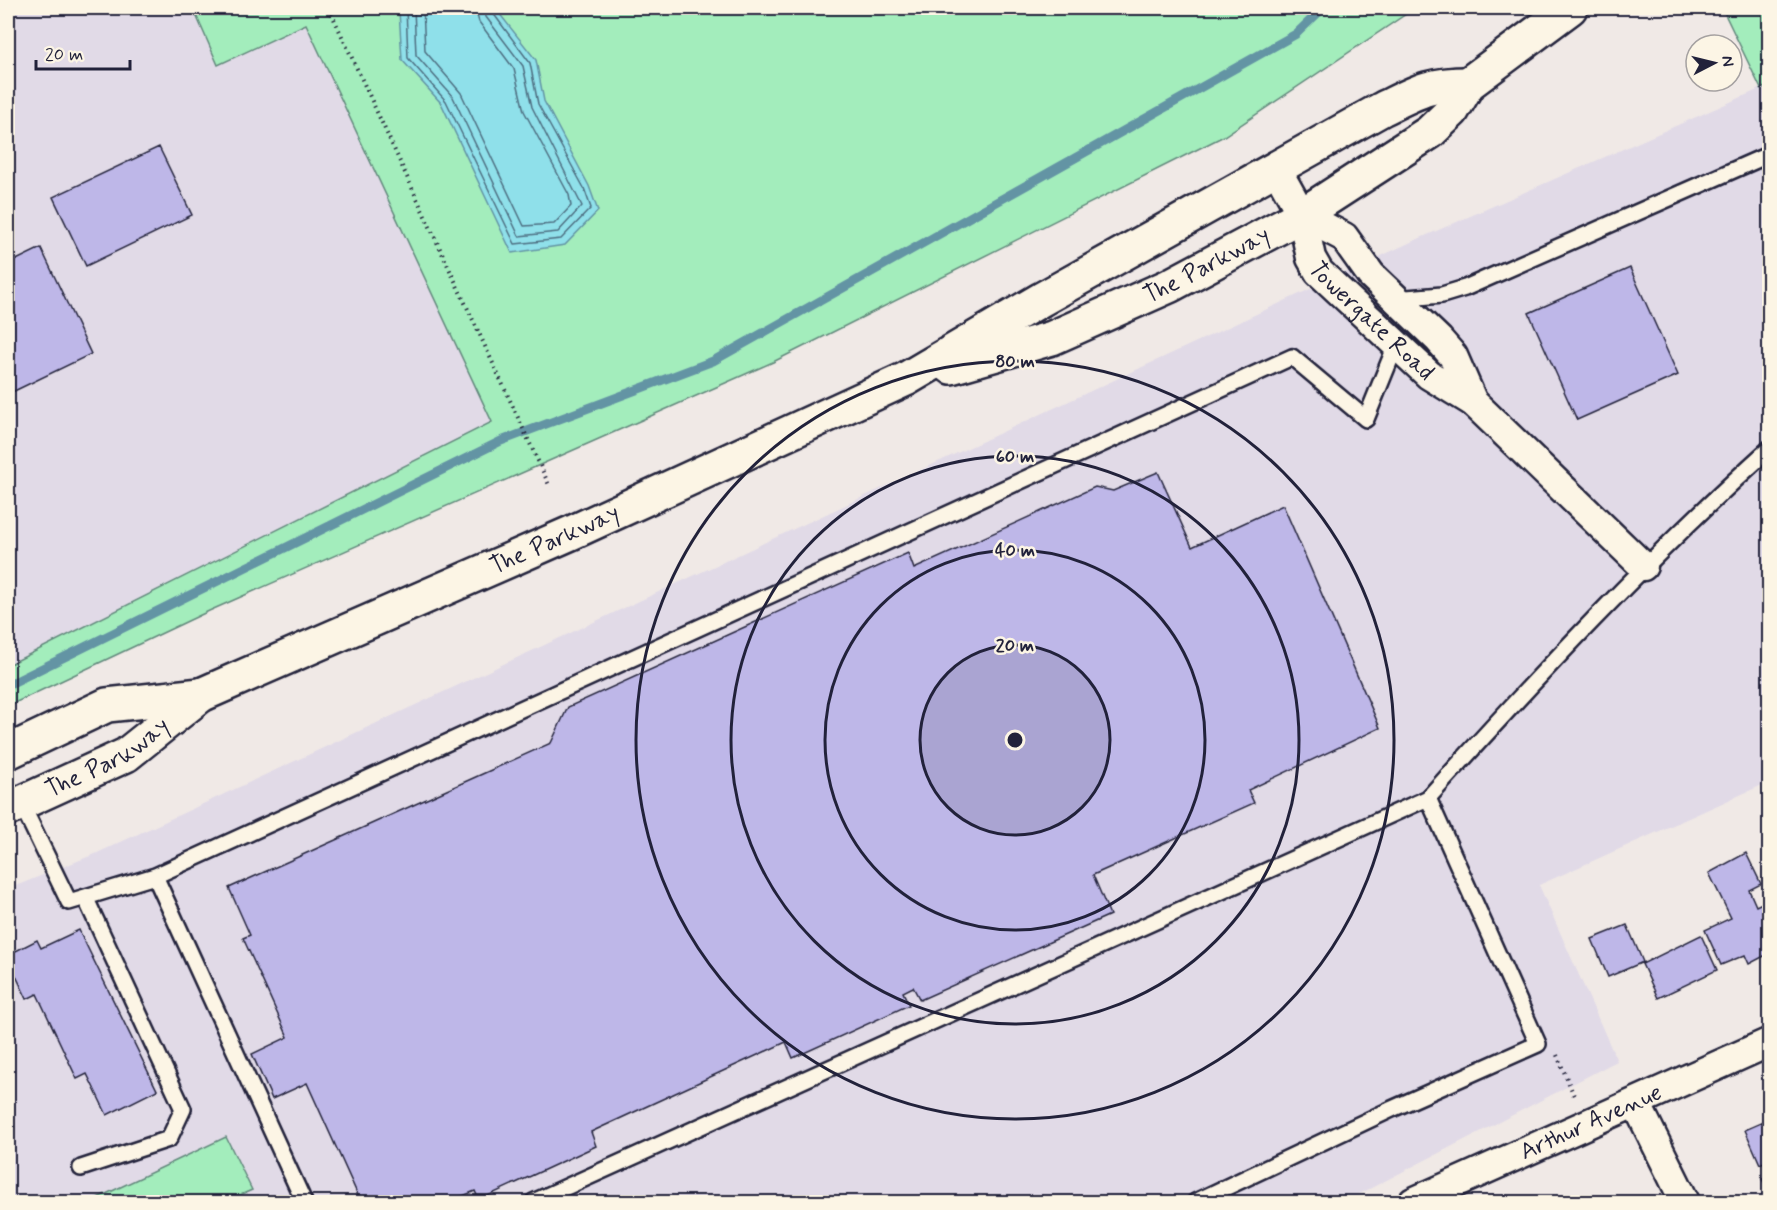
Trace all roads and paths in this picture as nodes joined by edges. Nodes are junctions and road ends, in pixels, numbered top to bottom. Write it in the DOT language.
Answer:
graph roads {
  1 [pos="330,8"];
  2 [pos="1570,8"];
  3 [pos="1468,84"];
  4 [pos="1770,154"];
  5 [pos="1277,170"];
  6 [pos="1302,215"];
  7 [pos="1395,299"];
  8 [pos="1396,345"];
  9 [pos="906,379"];
  10 [pos="1473,402"];
  11 [pos="1770,448"];
  12 [pos="550,487"];
  13 [pos="1643,566"];
  14 [pos="201,695"];
  15 [pos="8,752"];
  16 [pos="1428,798"];
  17 [pos="14,806"];
  18 [pos="155,876"];
  19 [pos="85,897"];
  20 [pos="1770,1042"];
  21 [pos="1539,1044"];
  22 [pos="1636,1103"];
  23 [pos="1586,1125"];
  24 [pos="81,1168"];
  25 [pos="304,1203"];
  26 [pos="533,1203"];
  27 [pos="1195,1203"];
  28 [pos="1413,1203"];
  29 [pos="1685,1203"];
  1 -- 12 [label="path"];
  2 -- 3 [label="main road, The Parkway"];
  3 -- 5 [label="main road, The Parkway"];
  3 -- 6 [label="main road, The Parkway"];
  4 -- 7 [label="lane"];
  5 -- 6 [label="street, Towergate Road"];
  5 -- 9 [label="main road, The Parkway"];
  6 -- 7 [label="street, Towergate Road"];
  6 -- 8 [label="street, Towergate Road"];
  6 -- 9 [label="main road, The Parkway"];
  7 -- 10 [label="street, Towergate Road"];
  8 -- 10 [label="street, Towergate Road"];
  8 -- 18 [label="lane"];
  9 -- 14 [label="main road, The Parkway"];
  10 -- 13 [label="street, Towergate Road"];
  11 -- 13 [label="lane"];
  13 -- 16 [label="lane"];
  14 -- 15 [label="main road, The Parkway"];
  14 -- 17 [label="main road, The Parkway"];
  16 -- 21 [label="lane"];
  16 -- 26 [label="lane"];
  17 -- 19 [label="lane"];
  18 -- 19 [label="lane"];
  18 -- 25 [label="lane"];
  19 -- 24 [label="lane"];
  20 -- 22 [label="street, Arthur Avenue"];
  21 -- 23 [label="path"];
  21 -- 27 [label="lane"];
  22 -- 23 [label="street, Arthur Avenue"];
  22 -- 29 [label="street"];
  23 -- 28 [label="street, Arthur Avenue"];
}
